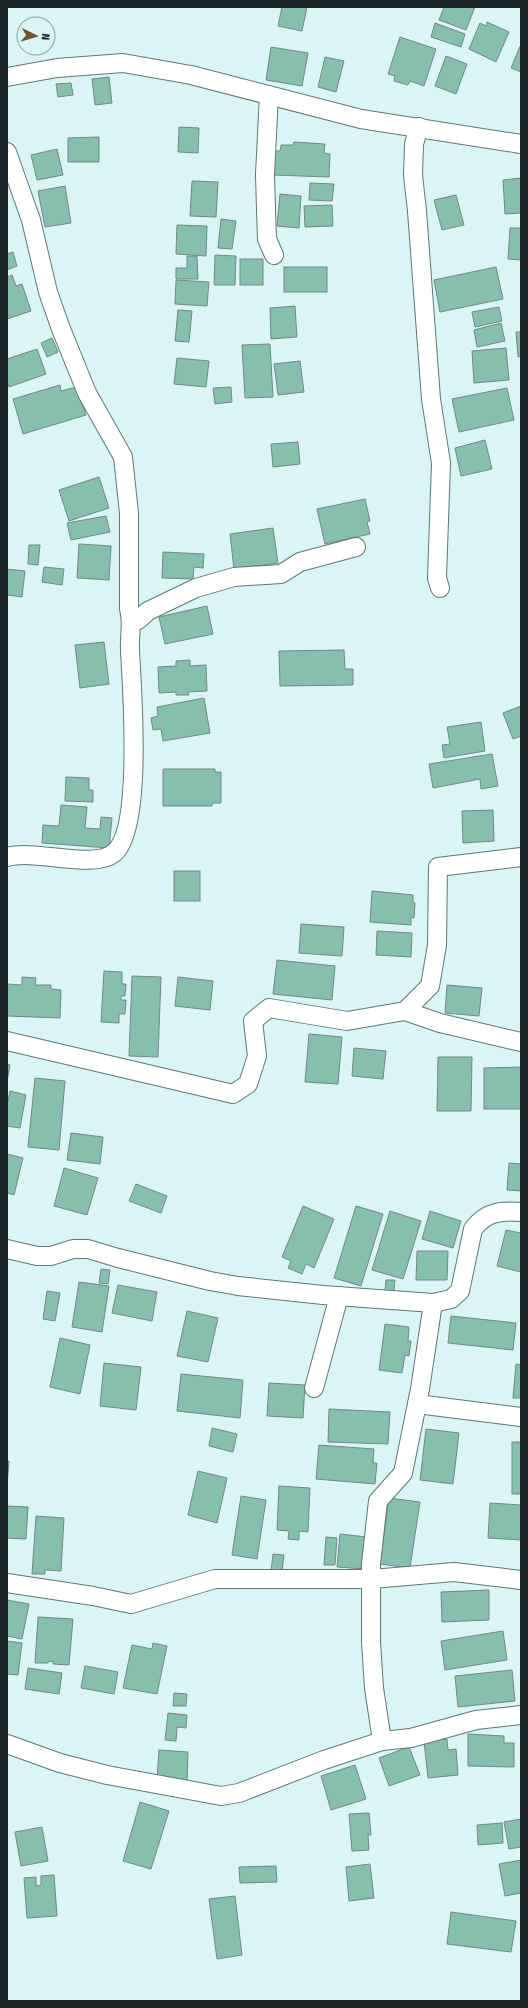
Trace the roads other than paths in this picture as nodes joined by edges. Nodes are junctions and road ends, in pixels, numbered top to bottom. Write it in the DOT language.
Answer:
graph roads {
  1 [pos="7,77"];
  2 [pos="268,95"];
  3 [pos="419,127"];
  4 [pos="521,144"];
  5 [pos="7,152"];
  6 [pos="274,255"];
  7 [pos="356,547"];
  8 [pos="440,588"];
  9 [pos="131,618"];
  10 [pos="7,857"];
  11 [pos="521,857"];
  12 [pos="405,1012"];
  13 [pos="7,1040"];
  14 [pos="521,1042"];
  15 [pos="521,1212"];
  16 [pos="7,1249"];
  17 [pos="339,1296"];
  18 [pos="433,1303"];
  19 [pos="314,1388"];
  20 [pos="417,1404"];
  21 [pos="521,1418"];
  22 [pos="372,1579"];
  23 [pos="521,1580"];
  24 [pos="7,1583"];
  25 [pos="521,1715"];
  26 [pos="382,1741"];
  27 [pos="7,1744"];
  1 -- 2 [label="street"];
  2 -- 3 [label="street"];
  2 -- 6 [label="street"];
  3 -- 4 [label="street"];
  3 -- 8 [label="street"];
  5 -- 9 [label="street"];
  7 -- 9 [label="street"];
  9 -- 10 [label="street"];
  11 -- 12 [label="street"];
  12 -- 13 [label="street"];
  12 -- 14 [label="street"];
  15 -- 18 [label="street"];
  16 -- 17 [label="street"];
  17 -- 18 [label="street"];
  17 -- 19 [label="street"];
  18 -- 20 [label="street"];
  20 -- 21 [label="street"];
  20 -- 22 [label="street"];
  22 -- 23 [label="street"];
  22 -- 24 [label="street"];
  22 -- 26 [label="street"];
  25 -- 26 [label="street"];
  26 -- 27 [label="street"];
}
